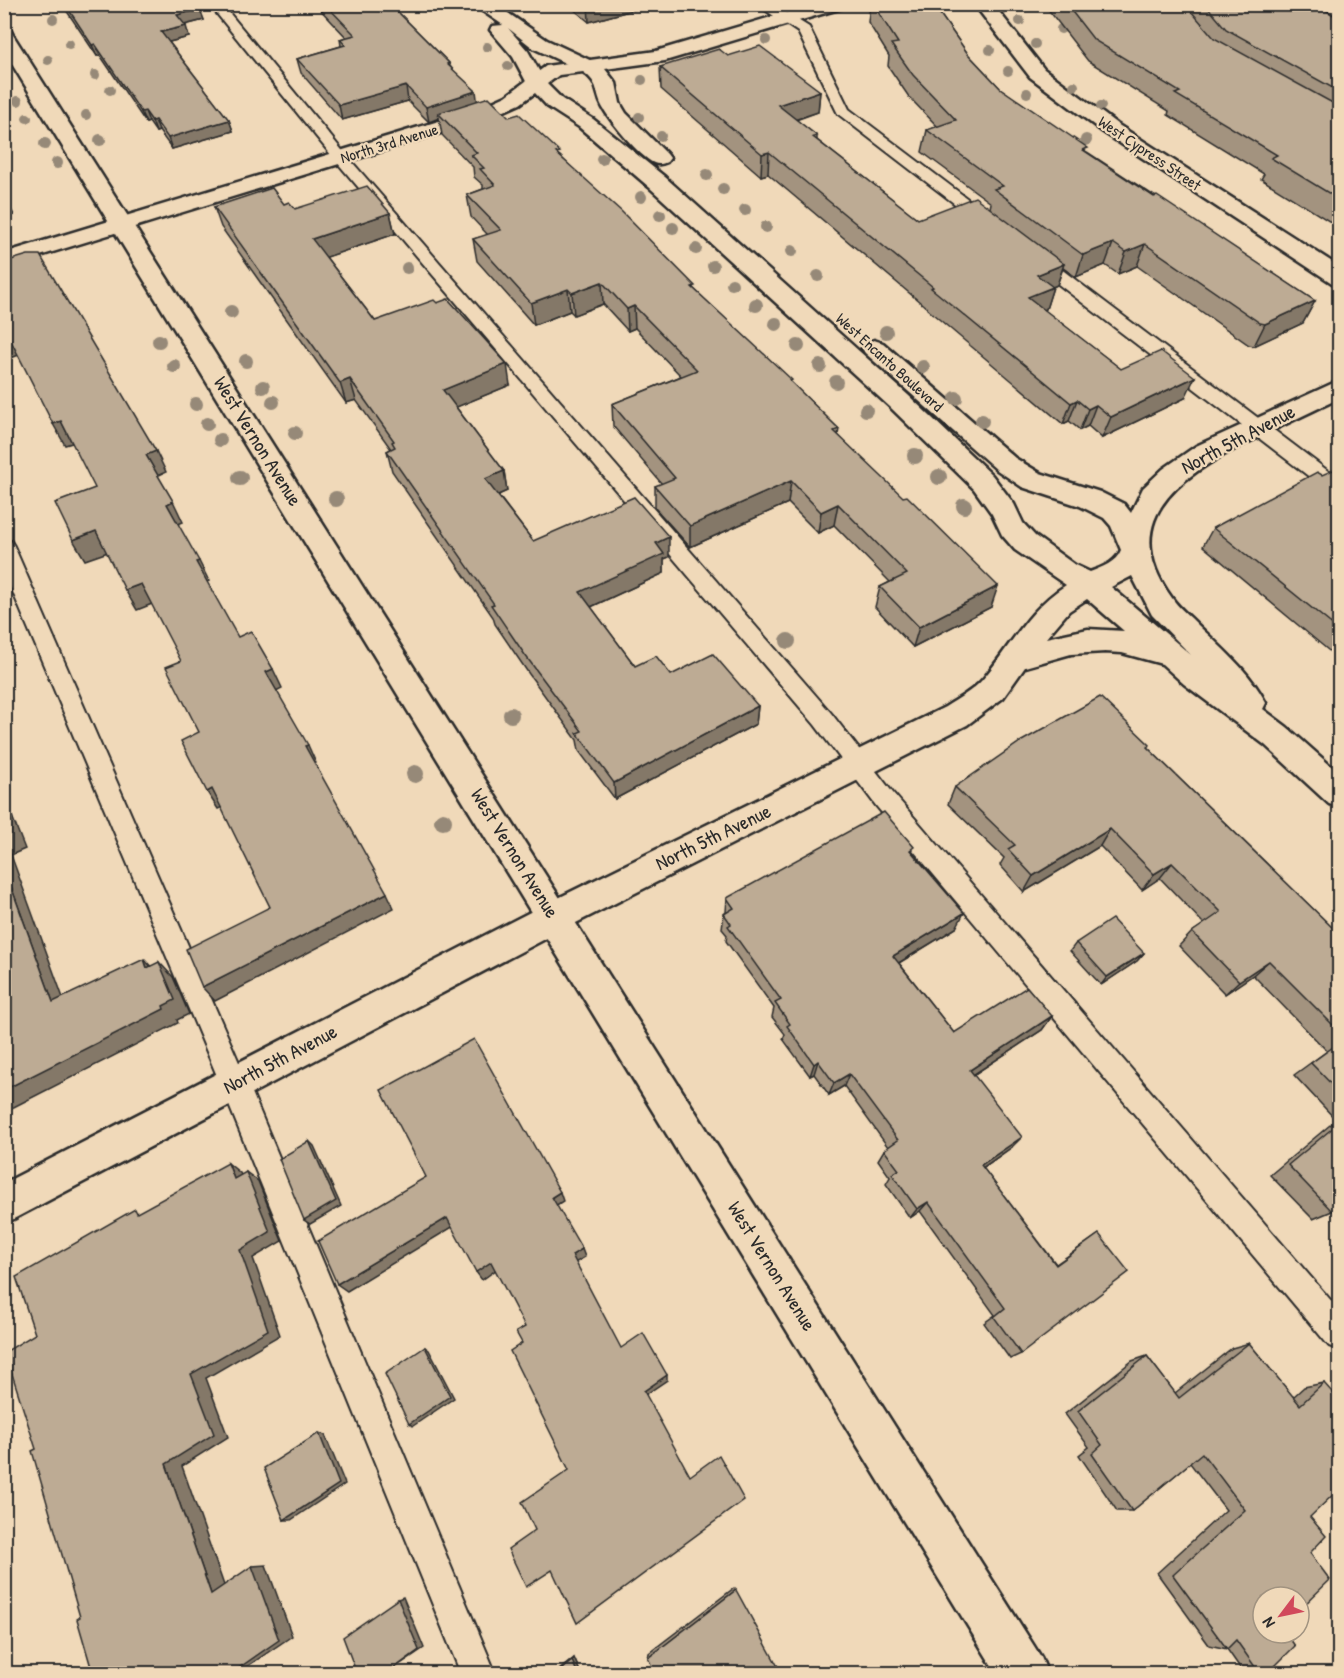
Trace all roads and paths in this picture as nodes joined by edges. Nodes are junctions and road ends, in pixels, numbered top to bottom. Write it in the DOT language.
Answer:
graph roads {
  1 [pos="215,4"];
  2 [pos="480,4"];
  3 [pos="762,4"];
  4 [pos="836,4"];
  5 [pos="983,4"];
  6 [pos="789,20"];
  7 [pos="4,35"];
  8 [pos="589,67"];
  9 [pos="536,83"];
  10 [pos="341,158"];
  11 [pos="123,225"];
  12 [pos="1003,233"];
  13 [pos="1021,247"];
  14 [pos="4,260"];
  15 [pos="1340,278"];
  16 [pos="1340,388"];
  17 [pos="1256,426"];
  18 [pos="1340,490"];
  19 [pos="4,546"];
  20 [pos="1136,548"];
  21 [pos="1089,585"];
  22 [pos="1173,657"];
  23 [pos="1015,659"];
  24 [pos="1275,736"];
  25 [pos="858,765"];
  26 [pos="1340,794"];
  27 [pos="554,917"];
  28 [pos="234,1083"];
  29 [pos="4,1203"];
  30 [pos="1340,1335"];
  31 [pos="478,1674"];
  32 [pos="1024,1674"];
  1 -- 10 [label="lane"];
  2 -- 8 [label="street, West Encanto Boulevard"];
  2 -- 9 [label="street, West Encanto Boulevard"];
  3 -- 6 [label="lane"];
  4 -- 6 [label="street, North 3rd Avenue"];
  5 -- 15 [label="street, West Cypress Street"];
  6 -- 8 [label="street, North 3rd Avenue"];
  6 -- 12 [label="lane"];
  7 -- 11 [label="street, West Vernon Avenue"];
  8 -- 9 [label="street, North 3rd Avenue"];
  8 -- 20 [label="street, West Encanto Boulevard"];
  9 -- 10 [label="street, North 3rd Avenue"];
  9 -- 21 [label="street, West Encanto Boulevard"];
  10 -- 11 [label="street, North 3rd Avenue"];
  10 -- 25 [label="lane"];
  11 -- 14 [label="street, North 3rd Avenue"];
  11 -- 27 [label="street, West Vernon Avenue"];
  13 -- 17 [label="lane"];
  16 -- 17 [label="street, North 5th Avenue"];
  17 -- 18 [label="lane"];
  17 -- 20 [label="street, North 5th Avenue"];
  19 -- 28 [label="lane"];
  20 -- 21 [label="street, North 5th Avenue"];
  20 -- 24 [label="street, West Encanto Boulevard"];
  21 -- 22 [label="street, West Encanto Boulevard"];
  21 -- 23 [label="street, North 5th Avenue"];
  22 -- 23 [label="street"];
  22 -- 24 [label="street, West Encanto Boulevard"];
  23 -- 25 [label="street, North 5th Avenue"];
  24 -- 26 [label="street, West Encanto Boulevard"];
  25 -- 27 [label="street, North 5th Avenue"];
  25 -- 30 [label="lane"];
  27 -- 28 [label="street, North 5th Avenue"];
  27 -- 32 [label="street, West Vernon Avenue"];
  28 -- 29 [label="street, North 5th Avenue"];
  28 -- 31 [label="lane"];
}
